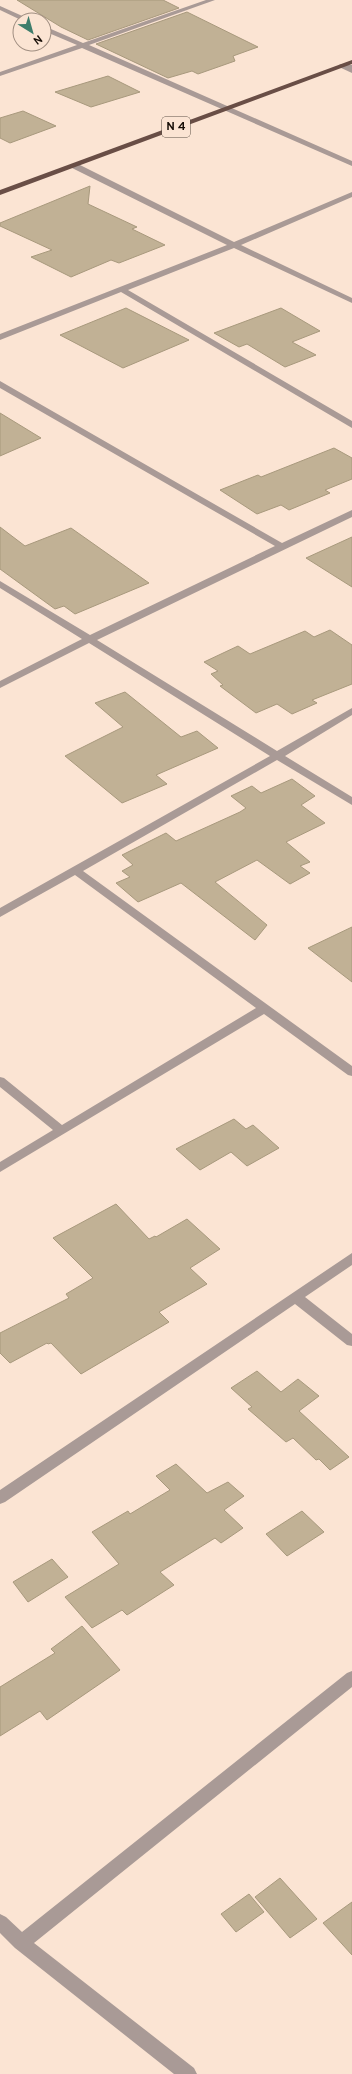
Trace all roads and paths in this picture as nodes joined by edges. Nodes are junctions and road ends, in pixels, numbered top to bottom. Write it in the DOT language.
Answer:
graph roads {
  1 [pos="212,0"];
  2 [pos="0,8"];
  3 [pos="12,13"];
  4 [pos="52,31"];
  5 [pos="84,45"];
  6 [pos="352,62"];
  7 [pos="341,66"];
  8 [pos="352,67"];
  9 [pos="352,70"];
  10 [pos="0,74"];
  11 [pos="224,109"];
  12 [pos="352,164"];
  13 [pos="76,166"];
  14 [pos="0,192"];
  15 [pos="352,194"];
  16 [pos="234,245"];
  17 [pos="123,290"];
  18 [pos="352,301"];
  19 [pos="0,337"];
  20 [pos="0,384"];
  21 [pos="352,425"];
  22 [pos="352,513"];
  23 [pos="281,546"];
  24 [pos="0,584"];
  25 [pos="88,640"];
  26 [pos="0,685"];
  27 [pos="352,711"];
  28 [pos="278,756"];
  29 [pos="352,802"];
  30 [pos="75,870"];
  31 [pos="0,913"];
  32 [pos="265,1008"];
  33 [pos="352,1072"];
  34 [pos="0,1081"];
  35 [pos="60,1130"];
  36 [pos="0,1168"];
  37 [pos="352,1258"];
  38 [pos="296,1297"];
  39 [pos="352,1341"];
  40 [pos="0,1498"];
  41 [pos="352,1678"];
  42 [pos="0,1922"];
  43 [pos="21,1943"];
  44 [pos="188,2074"];
  1 -- 5 [label="street"];
  2 -- 3 [label="street"];
  4 -- 5 [label="street"];
  5 -- 10 [label="street"];
  5 -- 11 [label="street"];
  6 -- 7 [label="highway, N 4"];
  7 -- 8 [label="street"];
  7 -- 9 [label="street"];
  7 -- 11 [label="highway, N 4"];
  11 -- 12 [label="street"];
  11 -- 13 [label="highway, N 4"];
  13 -- 14 [label="highway, N 4"];
  13 -- 16 [label="street"];
  15 -- 16 [label="street"];
  16 -- 17 [label="street"];
  16 -- 18 [label="street"];
  17 -- 19 [label="street"];
  17 -- 21 [label="street"];
  20 -- 23 [label="street"];
  22 -- 23 [label="street"];
  23 -- 25 [label="street"];
  24 -- 25 [label="street"];
  25 -- 26 [label="street"];
  25 -- 28 [label="street"];
  27 -- 28 [label="street"];
  28 -- 29 [label="street"];
  28 -- 30 [label="street"];
  30 -- 31 [label="street"];
  30 -- 32 [label="street"];
  32 -- 33 [label="street"];
  32 -- 35 [label="street"];
  34 -- 35 [label="street"];
  35 -- 36 [label="street"];
  37 -- 38 [label="street"];
  38 -- 39 [label="street"];
  38 -- 40 [label="street"];
  41 -- 43 [label="street"];
  42 -- 43 [label="street"];
  43 -- 44 [label="street"];
}
